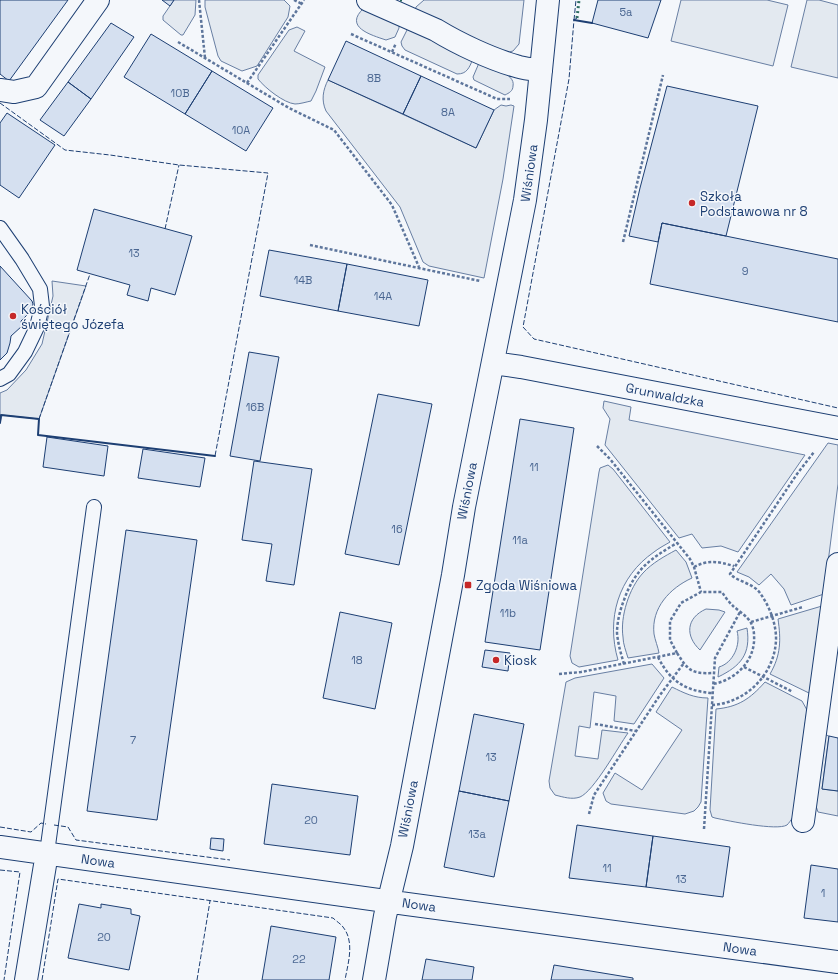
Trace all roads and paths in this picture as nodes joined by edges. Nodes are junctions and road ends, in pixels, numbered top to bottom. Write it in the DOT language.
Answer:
graph roads {
  1 [pos="98,0"];
  2 [pos="199,0"];
  3 [pos="294,0"];
  4 [pos="304,0"];
  5 [pos="368,0"];
  6 [pos="548,0"];
  7 [pos="302,4"];
  8 [pos="351,34"];
  9 [pos="178,42"];
  10 [pos="205,58"];
  11 [pos="541,71"];
  12 [pos="663,75"];
  13 [pos="247,83"];
  14 [pos="0,90"];
  15 [pos="513,98"];
  16 [pos="0,228"];
  17 [pos="623,242"];
  18 [pos="310,245"];
  19 [pos="419,267"];
  20 [pos="483,281"];
  21 [pos="493,363"];
  22 [pos="0,379"];
  23 [pos="838,428"];
  24 [pos="597,446"];
  25 [pos="816,450"];
  26 [pos="94,507"];
  27 [pos="677,543"];
  28 [pos="838,564"];
  29 [pos="735,566"];
  30 [pos="694,567"];
  31 [pos="701,592"];
  32 [pos="833,597"];
  33 [pos="740,612"];
  34 [pos="772,616"];
  35 [pos="751,622"];
  36 [pos="677,653"];
  37 [pos="658,657"];
  38 [pos="684,663"];
  39 [pos="624,664"];
  40 [pos="744,667"];
  41 [pos="713,673"];
  42 [pos="559,674"];
  43 [pos="763,677"];
  44 [pos="672,678"];
  45 [pos="713,684"];
  46 [pos="712,693"];
  47 [pos="826,693"];
  48 [pos="712,705"];
  49 [pos="595,724"];
  50 [pos="636,731"];
  51 [pos="588,814"];
  52 [pos="803,821"];
  53 [pos="704,829"];
  54 [pos="0,847"];
  55 [pos="47,854"];
  56 [pos="389,901"];
  57 [pos="838,962"];
  58 [pos="26,980"];
  59 [pos="374,980"];
  1 -- 14 [label="street"];
  2 -- 10 [label="path"];
  3 -- 7 [label="path"];
  4 -- 7 [label="path"];
  5 -- 11 [label="street"];
  6 -- 11 [label="street, Wiśniowa"];
  7 -- 13 [label="path"];
  8 -- 15 [label="path"];
  9 -- 10 [label="path"];
  10 -- 13 [label="path"];
  11 -- 21 [label="street, Wiśniowa"];
  12 -- 17 [label="path"];
  13 -- 19 [label="path"];
  16 -- 22 [label="lane"];
  18 -- 19 [label="path"];
  19 -- 20 [label="path"];
  21 -- 23 [label="street, Grunwaldzka"];
  21 -- 56 [label="street, Wiśniowa"];
  24 -- 27 [label="path"];
  25 -- 29 [label="path"];
  26 -- 55 [label="lane"];
  27 -- 30 [label="path"];
  27 -- 39 [label="path"];
  28 -- 32 [label="street"];
  29 -- 30 [label="path"];
  29 -- 34 [label="path"];
  30 -- 31 [label="path"];
  31 -- 33 [label="path"];
  31 -- 36 [label="path"];
  32 -- 34 [label="path"];
  32 -- 47 [label="street"];
  33 -- 35 [label="path"];
  33 -- 41 [label="path"];
  34 -- 35 [label="path"];
  34 -- 43 [label="path"];
  35 -- 40 [label="path"];
  36 -- 37 [label="path"];
  36 -- 38 [label="path"];
  37 -- 39 [label="path"];
  37 -- 44 [label="path"];
  38 -- 41 [label="path"];
  38 -- 44 [label="path"];
  39 -- 42 [label="path"];
  40 -- 43 [label="path"];
  40 -- 45 [label="path"];
  41 -- 45 [label="path"];
  43 -- 47 [label="path"];
  43 -- 48 [label="path"];
  44 -- 46 [label="path"];
  44 -- 50 [label="path"];
  45 -- 46 [label="path"];
  46 -- 48 [label="path"];
  47 -- 52 [label="street"];
  48 -- 53 [label="path"];
  49 -- 50 [label="path"];
  50 -- 51 [label="path"];
  54 -- 55 [label="street, Nowa"];
  55 -- 56 [label="street, Nowa"];
  55 -- 58 [label="street"];
  56 -- 57 [label="street, Nowa"];
  56 -- 59 [label="street, Wiśniowa"];
}
